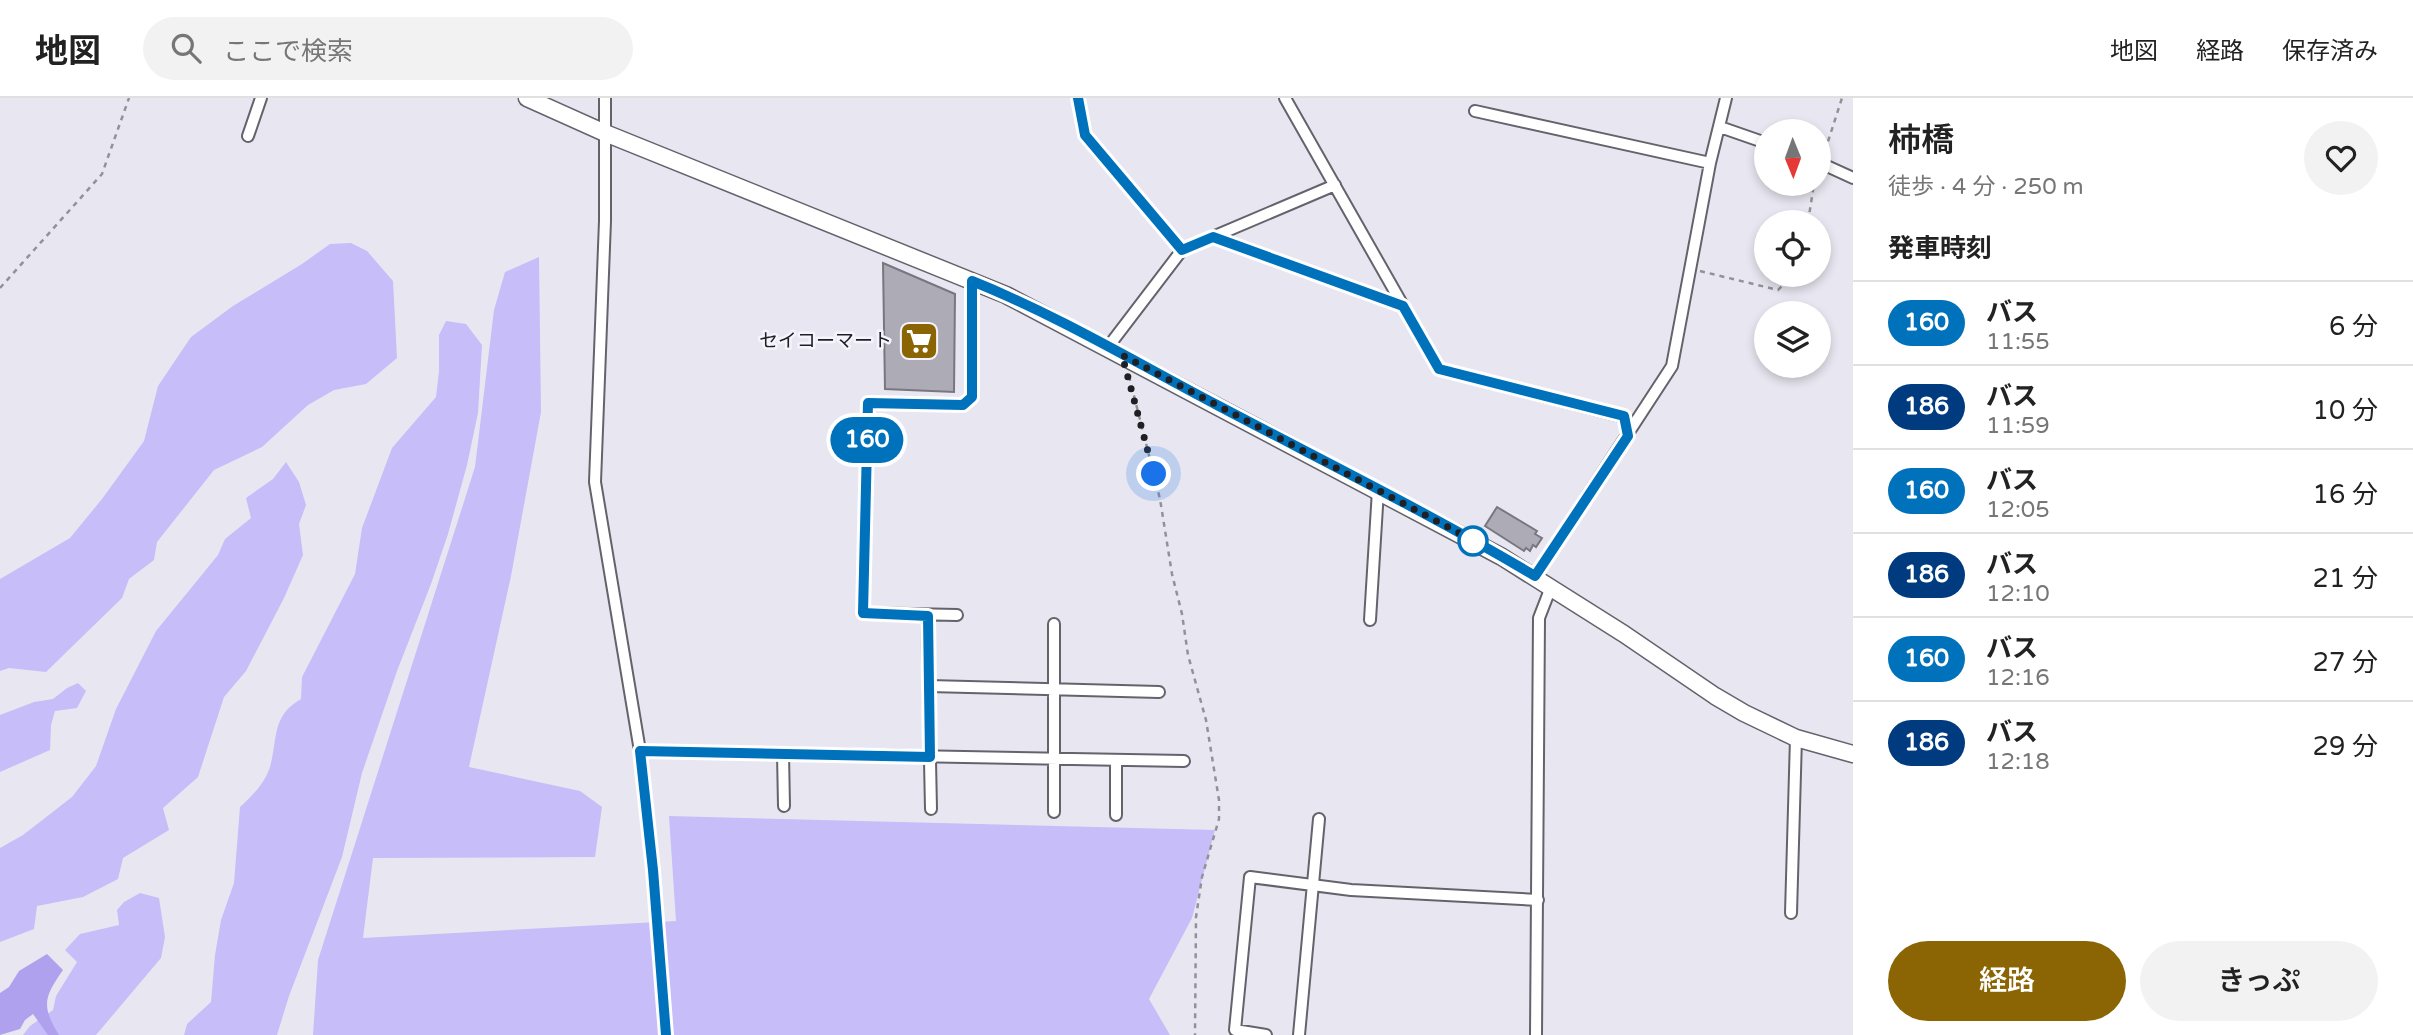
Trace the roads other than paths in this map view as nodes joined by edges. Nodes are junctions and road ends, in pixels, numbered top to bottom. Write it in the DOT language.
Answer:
graph roads {
  1 [pos="261,98"];
  2 [pos="527,98"];
  3 [pos="605,98"];
  4 [pos="1078,98"];
  5 [pos="1284,98"];
  6 [pos="1727,98"];
  7 [pos="1475,111"];
  8 [pos="1720,127"];
  9 [pos="605,134"];
  10 [pos="247,136"];
  11 [pos="1754,139"];
  12 [pos="1710,163"];
  13 [pos="1831,168"];
  14 [pos="1853,178"];
  15 [pos="1335,185"];
  16 [pos="1213,237"];
  17 [pos="1182,250"];
  18 [pos="972,281"];
  19 [pos="1403,306"];
  20 [pos="1115,351"];
  21 [pos="1628,436"];
  22 [pos="1378,490"];
  23 [pos="1535,576"];
  24 [pos="1551,587"];
  25 [pos="957,615"];
  26 [pos="928,616"];
  27 [pos="1370,620"];
  28 [pos="1054,624"];
  29 [pos="929,686"];
  30 [pos="1054,688"];
  31 [pos="1159,692"];
  32 [pos="1796,738"];
  33 [pos="640,751"];
  34 [pos="783,754"];
  35 [pos="1853,754"];
  36 [pos="930,757"];
  37 [pos="1054,759"];
  38 [pos="1116,760"];
  39 [pos="1184,761"];
  40 [pos="784,806"];
  41 [pos="931,809"];
  42 [pos="1054,812"];
  43 [pos="1116,815"];
  44 [pos="1319,819"];
  45 [pos="1314,886"];
  46 [pos="1538,900"];
  47 [pos="1791,912"];
  48 [pos="666,1035"];
  49 [pos="1266,1035"];
  50 [pos="1298,1035"];
  51 [pos="1536,1035"];
  1 -- 10 [label="street"];
  2 -- 9 [label="street"];
  3 -- 9 [label="street"];
  4 -- 17 [label="street"];
  5 -- 15 [label="street"];
  6 -- 8 [label="street"];
  7 -- 12 [label="street"];
  8 -- 11 [label="street"];
  8 -- 12 [label="street"];
  9 -- 18 [label="street"];
  9 -- 33 [label="street"];
  12 -- 21 [label="street"];
  13 -- 14 [label="street"];
  15 -- 16 [label="street"];
  15 -- 19 [label="street"];
  16 -- 17 [label="street"];
  16 -- 19 [label="street"];
  17 -- 20 [label="street"];
  18 -- 20 [label="street"];
  18 -- 26 [label="street"];
  19 -- 21 [label="street"];
  20 -- 22 [label="street"];
  21 -- 23 [label="street"];
  22 -- 23 [label="street"];
  22 -- 27 [label="street"];
  23 -- 24 [label="street"];
  24 -- 32 [label="street"];
  24 -- 46 [label="street"];
  25 -- 26 [label="street"];
  26 -- 29 [label="street"];
  28 -- 30 [label="street"];
  29 -- 30 [label="street"];
  29 -- 36 [label="street"];
  30 -- 31 [label="street"];
  30 -- 37 [label="street"];
  32 -- 35 [label="street"];
  32 -- 47 [label="street"];
  33 -- 34 [label="street"];
  33 -- 48 [label="street"];
  34 -- 36 [label="street"];
  34 -- 40 [label="street"];
  36 -- 37 [label="street"];
  36 -- 41 [label="street"];
  37 -- 38 [label="street"];
  37 -- 42 [label="street"];
  38 -- 39 [label="street"];
  38 -- 43 [label="street"];
  44 -- 45 [label="street"];
  45 -- 46 [label="street"];
  45 -- 49 [label="street"];
  45 -- 50 [label="street"];
  46 -- 51 [label="street"];
}
